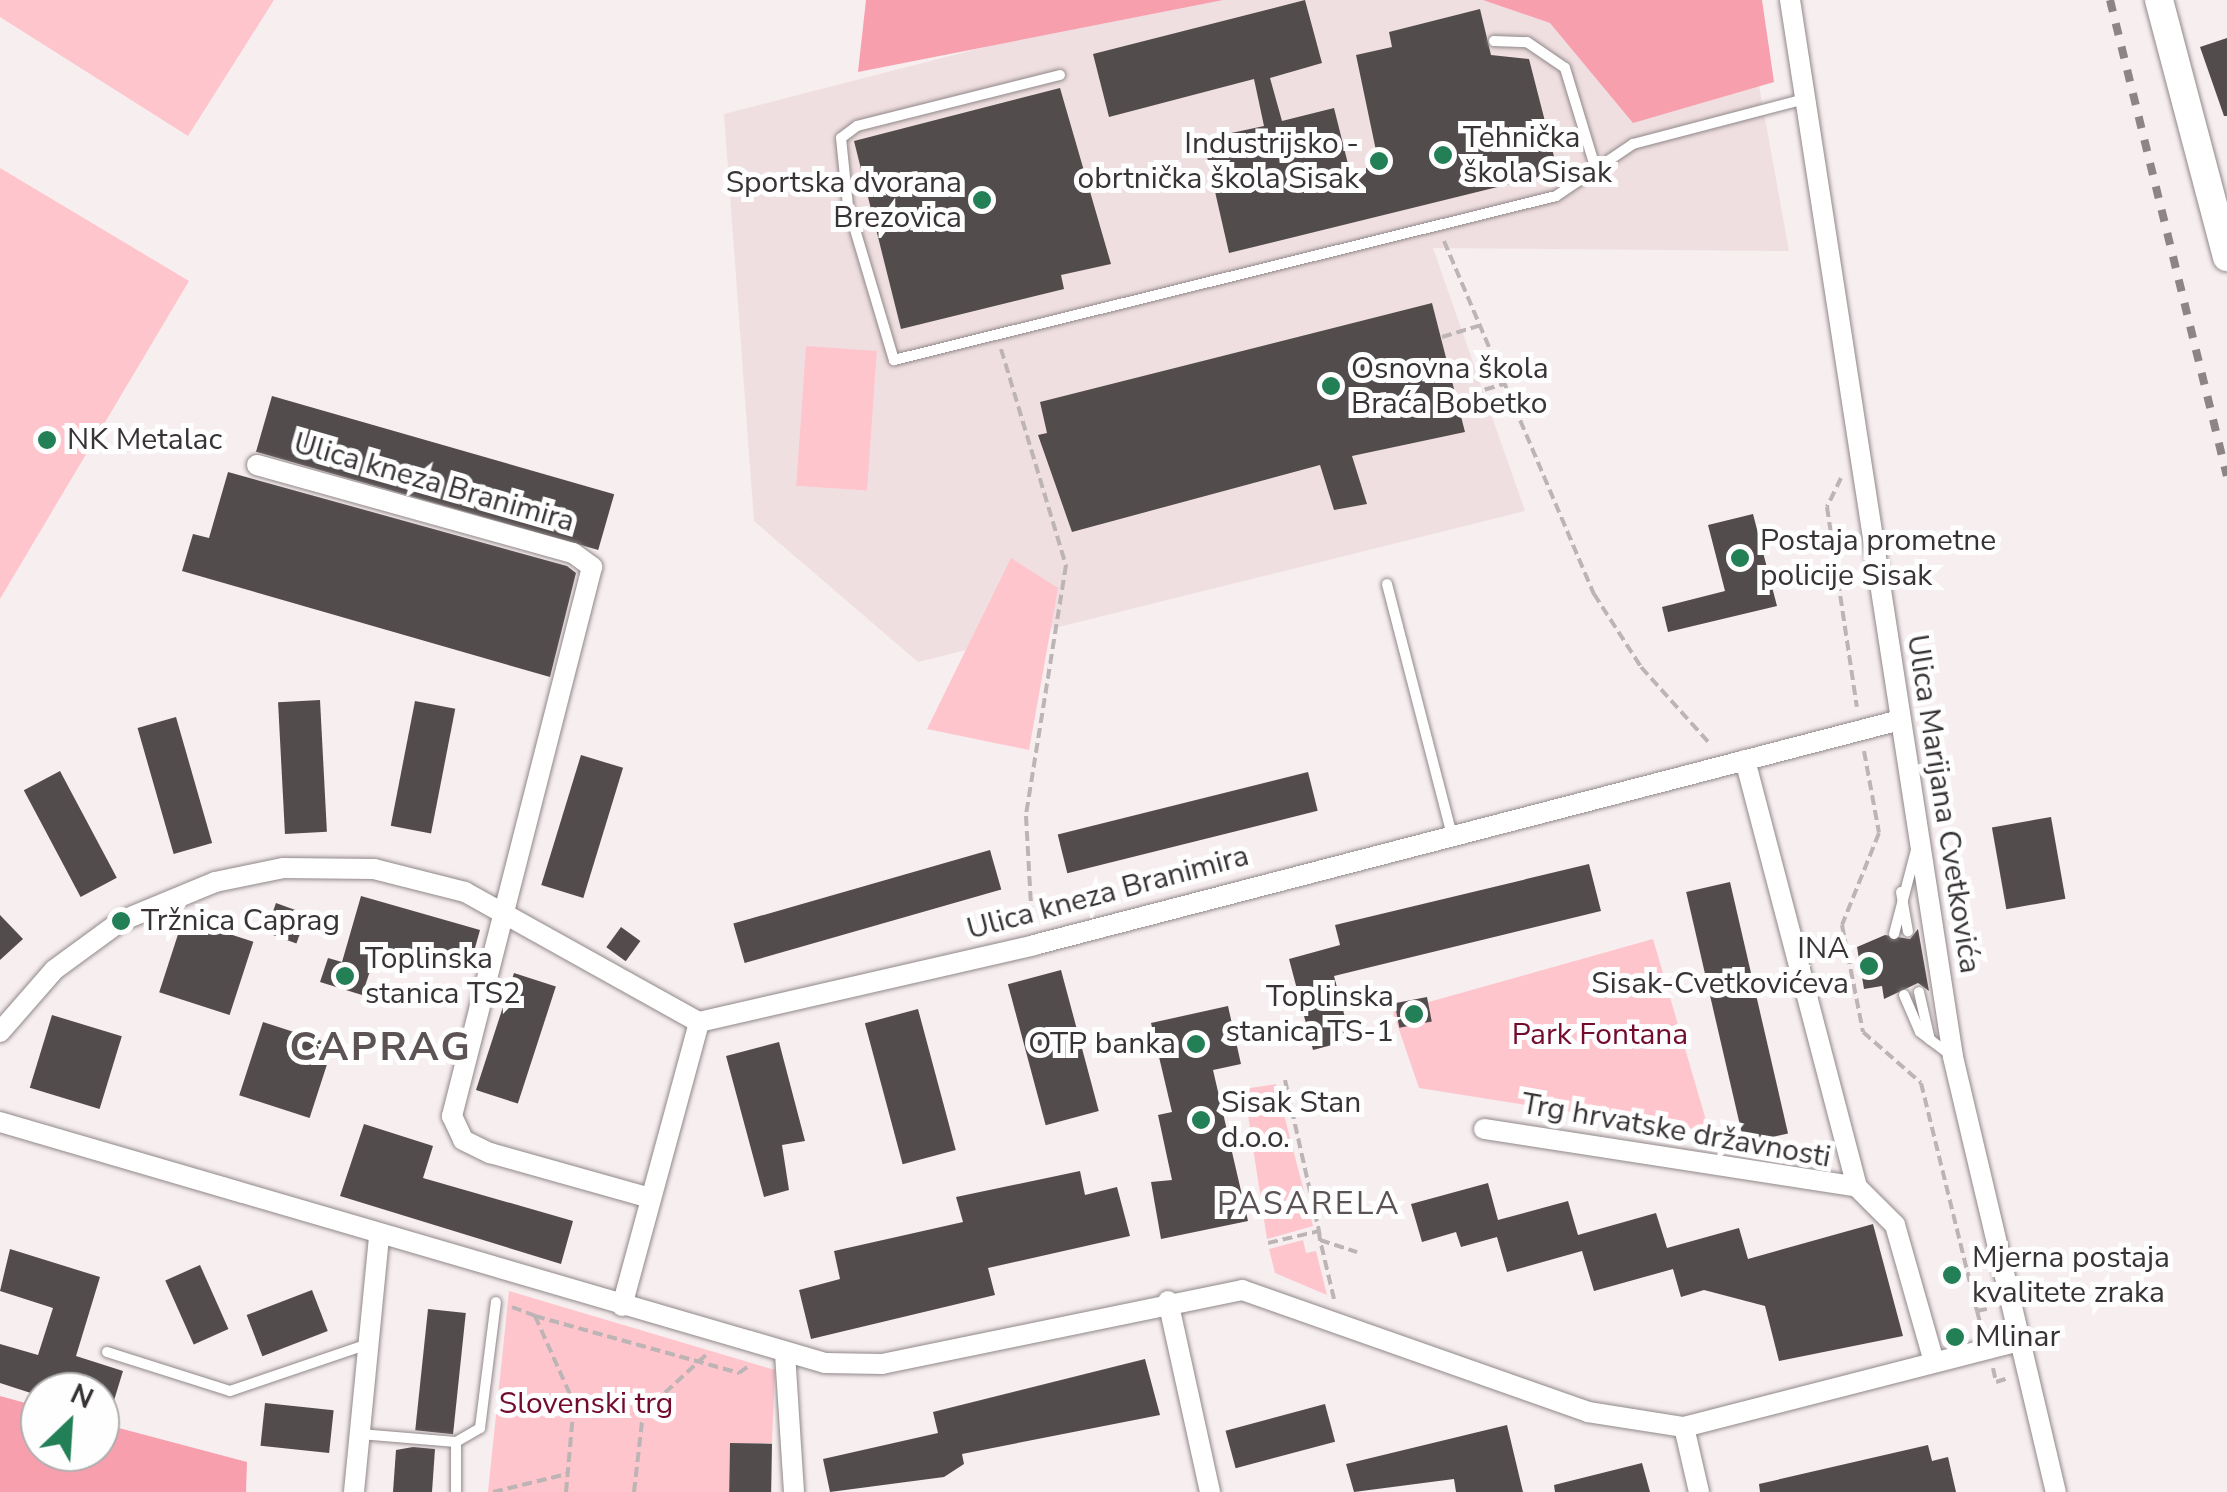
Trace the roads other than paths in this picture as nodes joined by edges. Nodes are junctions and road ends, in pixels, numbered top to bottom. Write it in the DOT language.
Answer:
graph roads {
  1 [pos="1790,0"];
  2 [pos="2159,0"];
  3 [pos="1494,40"];
  4 [pos="1060,75"];
  5 [pos="1806,99"];
  6 [pos="1596,170"];
  7 [pos="2227,258"];
  8 [pos="257,464"];
  9 [pos="1387,584"];
  10 [pos="1900,720"];
  11 [pos="1735,762"];
  12 [pos="1452,836"];
  13 [pos="1918,844"];
  14 [pos="1901,891"];
  15 [pos="507,912"];
  16 [pos="1908,931"];
  17 [pos="1894,934"];
  18 [pos="1919,992"];
  19 [pos="1904,995"];
  20 [pos="699,1022"];
  21 [pos="0,1032"];
  22 [pos="1930,1040"];
  23 [pos="1953,1057"];
  24 [pos="0,1122"];
  25 [pos="1484,1129"];
  26 [pos="1857,1187"];
  27 [pos="650,1198"];
  28 [pos="379,1235"];
  29 [pos="1168,1301"];
  30 [pos="496,1302"];
  31 [pos="622,1306"];
  32 [pos="2016,1342"];
  33 [pos="368,1344"];
  34 [pos="107,1352"];
  35 [pos="785,1353"];
  36 [pos="1934,1362"];
  37 [pos="1684,1428"];
  38 [pos="360,1434"];
  39 [pos="456,1442"];
  40 [pos="354,1492"];
  41 [pos="456,1492"];
  42 [pos="794,1492"];
  43 [pos="1210,1492"];
  44 [pos="1700,1492"];
  45 [pos="2056,1492"];
  1 -- 5 [label="street, Ulica Marijana Cvetkovića"];
  2 -- 7 [label="main road"];
  3 -- 6 [label="lane"];
  4 -- 6 [label="lane"];
  5 -- 6 [label="lane"];
  5 -- 10 [label="street, Ulica Marijana Cvetkovića"];
  8 -- 15 [label="street, Ulica kneza Branimira"];
  9 -- 12 [label="lane"];
  10 -- 11 [label="street, Ulica kneza Branimira"];
  10 -- 13 [label="street, Ulica Marijana Cvetkovića"];
  11 -- 12 [label="street, Ulica kneza Branimira"];
  11 -- 26 [label="street"];
  12 -- 20 [label="street, Ulica kneza Branimira"];
  13 -- 14 [label="lane"];
  13 -- 23 [label="street, Ulica Marijana Cvetkovića"];
  14 -- 16 [label="lane"];
  14 -- 17 [label="lane"];
  15 -- 20 [label="street"];
  15 -- 21 [label="street"];
  15 -- 27 [label="street, Ulica kneza Branimira"];
  18 -- 22 [label="lane"];
  19 -- 22 [label="lane"];
  20 -- 27 [label="street"];
  22 -- 23 [label="lane"];
  23 -- 32 [label="street, Ulica Marijana Cvetkovića"];
  24 -- 28 [label="street"];
  25 -- 26 [label="street, Trg hrvatske državnosti"];
  26 -- 36 [label="street"];
  27 -- 31 [label="street"];
  28 -- 31 [label="street"];
  28 -- 33 [label="street"];
  29 -- 35 [label="street"];
  29 -- 37 [label="street"];
  29 -- 43 [label="street"];
  30 -- 39 [label="lane"];
  31 -- 35 [label="street"];
  32 -- 36 [label="street"];
  32 -- 45 [label="street, Ulica Marijana Cvetkovića"];
  33 -- 34 [label="lane"];
  33 -- 38 [label="street"];
  35 -- 42 [label="street"];
  36 -- 37 [label="street"];
  37 -- 44 [label="street"];
  38 -- 39 [label="lane"];
  38 -- 40 [label="street"];
  39 -- 41 [label="lane"];
}
